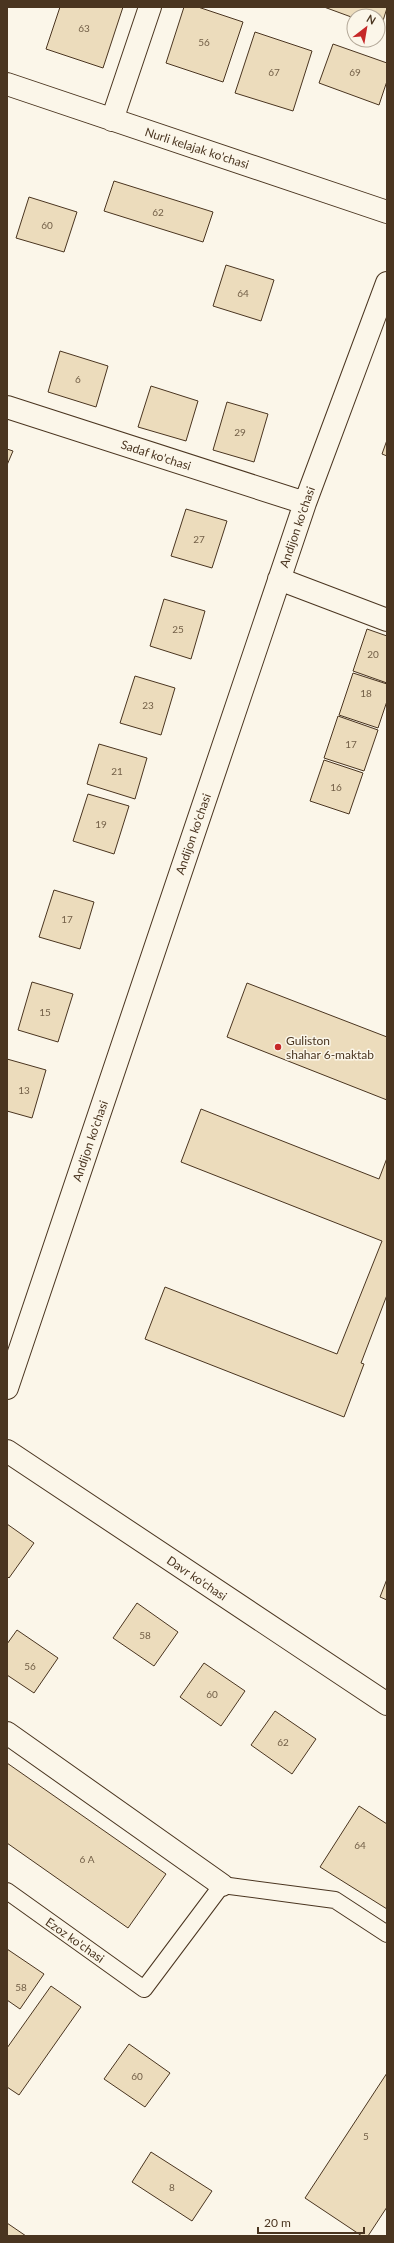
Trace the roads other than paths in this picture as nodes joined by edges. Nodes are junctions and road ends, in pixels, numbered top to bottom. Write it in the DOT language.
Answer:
graph roads {
  1 [pos="150,7"];
  2 [pos="7,84"];
  3 [pos="112,120"];
  4 [pos="387,212"];
  5 [pos="387,283"];
  6 [pos="7,407"];
  7 [pos="305,503"];
  8 [pos="279,579"];
  9 [pos="387,620"];
  10 [pos="7,1388"];
  11 [pos="7,1451"];
  12 [pos="387,1704"];
  13 [pos="7,1733"];
  14 [pos="222,1885"];
  15 [pos="7,1891"];
  16 [pos="387,1934"];
  1 -- 3 [label="street"];
  2 -- 3 [label="street, Nurli kelajak ko'chasi"];
  3 -- 4 [label="street, Nurli kelajak ko'chasi"];
  5 -- 7 [label="street, Andijon ko'chasi"];
  6 -- 7 [label="street, Sadaf ko'chasi"];
  7 -- 8 [label="street, Andijon ko'chasi"];
  8 -- 9 [label="street"];
  8 -- 10 [label="street, Andijon ko'chasi"];
  11 -- 12 [label="street, Davr ko'chasi"];
  13 -- 14 [label="street"];
  14 -- 15 [label="lane, Ezoz ko'chasi"];
  14 -- 16 [label="lane"];
}
